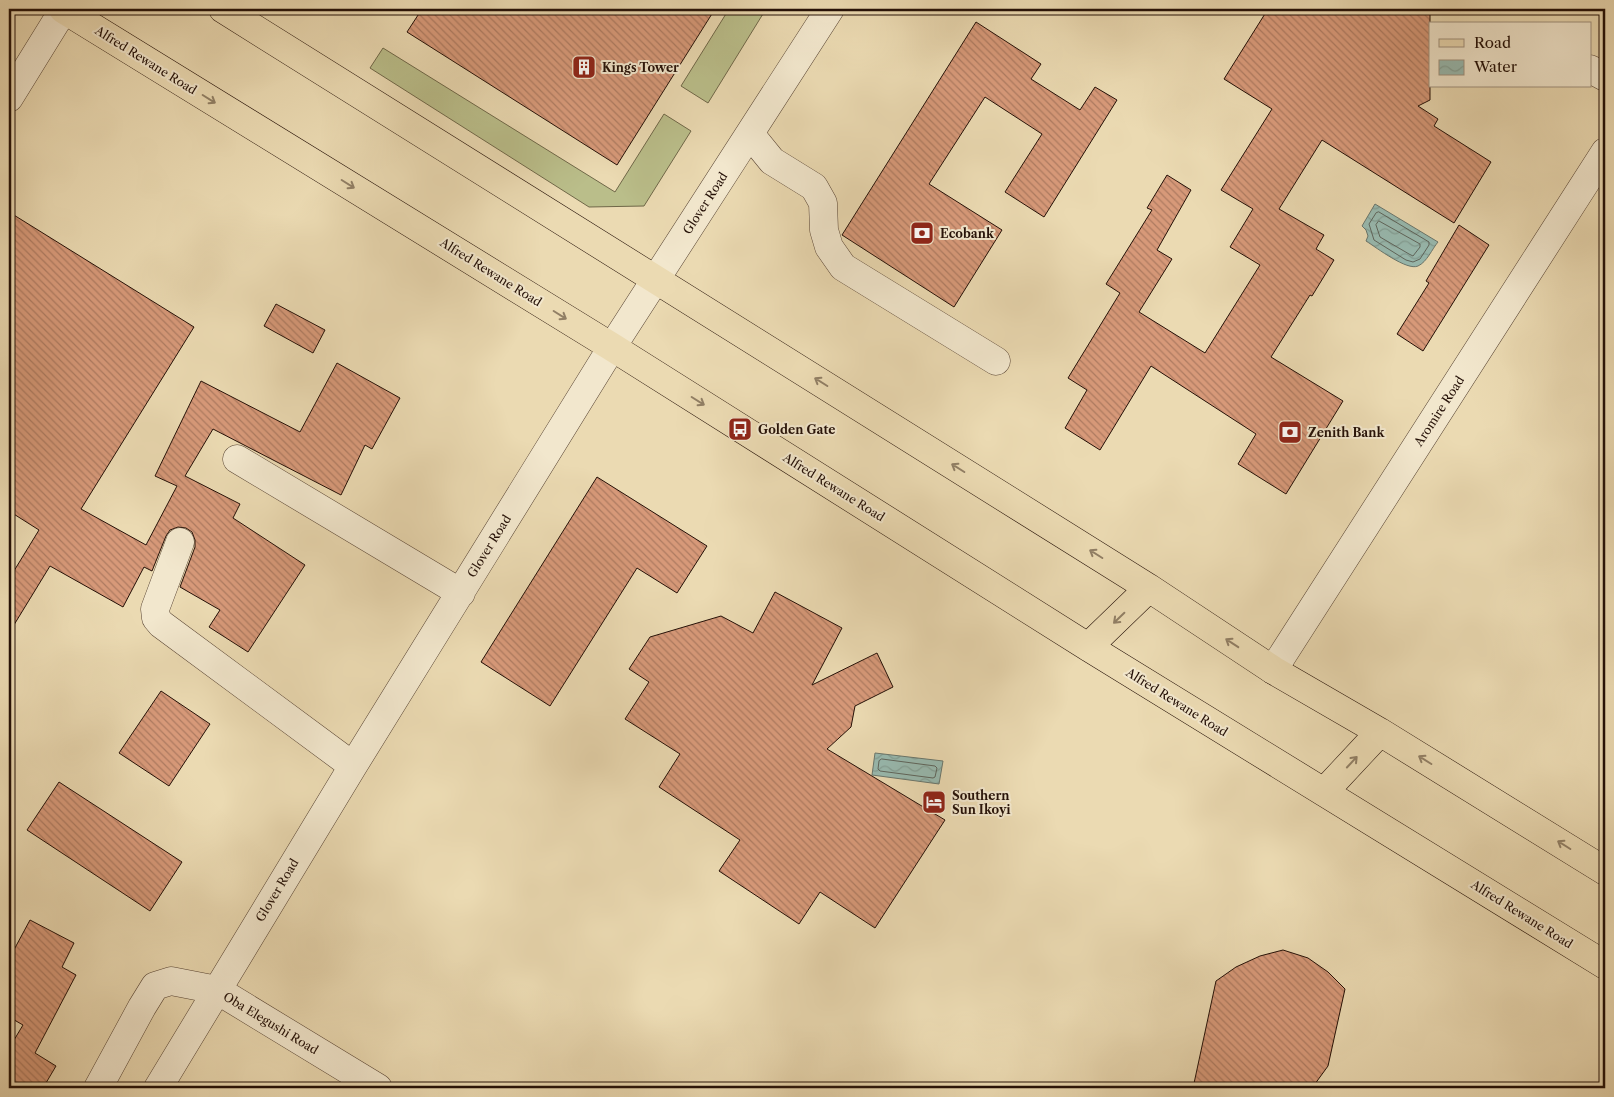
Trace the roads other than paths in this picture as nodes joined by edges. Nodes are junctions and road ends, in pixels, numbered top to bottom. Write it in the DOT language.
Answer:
graph roads {
  1 [pos="64,9"];
  2 [pos="223,9"];
  3 [pos="830,9"];
  4 [pos="1592,70"];
  5 [pos="1605,77"];
  6 [pos="9,98"];
  7 [pos="750,134"];
  8 [pos="1605,152"];
  9 [pos="655,278"];
  10 [pos="612,346"];
  11 [pos="996,361"];
  12 [pos="236,459"];
  13 [pos="180,542"];
  14 [pos="1149,588"];
  15 [pos="461,593"];
  16 [pos="1088,647"];
  17 [pos="1273,670"];
  18 [pos="1380,732"];
  19 [pos="353,766"];
  20 [pos="1324,792"];
  21 [pos="1605,871"];
  22 [pos="1605,965"];
  23 [pos="217,990"];
  24 [pos="98,1088"];
  25 [pos="158,1088"];
  26 [pos="378,1088"];
  1 -- 6 [label="street"];
  1 -- 10 [label="main road, Alfred Rewane Road, one-way"];
  2 -- 9 [label="main road"];
  3 -- 7 [label="street, Glover Road"];
  4 -- 5 [label="street"];
  7 -- 9 [label="street, Glover Road"];
  7 -- 11 [label="street"];
  8 -- 17 [label="street, Aromire Road"];
  9 -- 10 [label="street, Glover Road"];
  14 -- 9 [label="main road, one-way"];
  10 -- 15 [label="street, Glover Road"];
  10 -- 16 [label="main road, Alfred Rewane Road, one-way"];
  12 -- 15 [label="street"];
  13 -- 19 [label="street"];
  14 -- 16 [label="main road, one-way"];
  17 -- 14 [label="main road, one-way"];
  15 -- 19 [label="street, Glover Road"];
  16 -- 20 [label="main road, Alfred Rewane Road"];
  17 -- 18 [label="main road"];
  20 -- 18 [label="main road, one-way"];
  21 -- 18 [label="main road, one-way"];
  19 -- 23 [label="street, Glover Road"];
  20 -- 22 [label="main road, Alfred Rewane Road"];
  23 -- 24 [label="street, Oba Elegushi Road"];
  23 -- 25 [label="street, Glover Road"];
  23 -- 26 [label="street, Oba Elegushi Road"];
}
